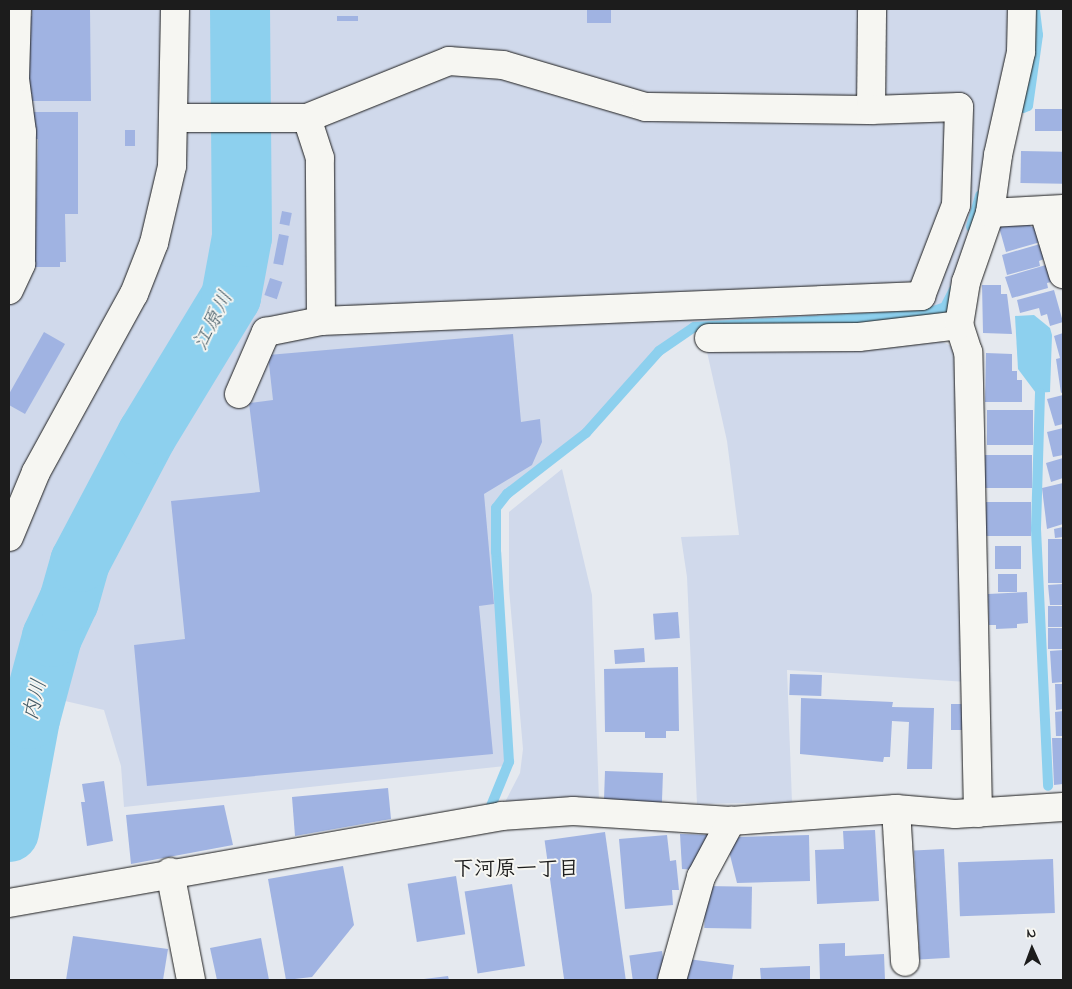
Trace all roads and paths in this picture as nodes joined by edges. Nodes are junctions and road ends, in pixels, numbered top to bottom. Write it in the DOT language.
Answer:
graph roads {
  1 [pos="17,9"];
  2 [pos="175,9"];
  3 [pos="872,9"];
  4 [pos="1022,9"];
  5 [pos="870,110"];
  6 [pos="14,111"];
  7 [pos="174,118"];
  8 [pos="307,118"];
  9 [pos="1054,210"];
  10 [pos="990,213"];
  11 [pos="1063,274"];
  12 [pos="9,290"];
  13 [pos="321,321"];
  14 [pos="959,325"];
  15 [pos="709,338"];
  16 [pos="238,394"];
  17 [pos="9,537"];
  18 [pos="1063,807"];
  19 [pos="896,809"];
  20 [pos="978,813"];
  21 [pos="731,822"];
  22 [pos="170,872"];
  23 [pos="9,903"];
  24 [pos="905,962"];
  25 [pos="191,980"];
  26 [pos="672,980"];
  1 -- 6 [label="street"];
  2 -- 7 [label="street"];
  3 -- 5 [label="street"];
  4 -- 10 [label="street"];
  5 -- 8 [label="street"];
  5 -- 13 [label="street"];
  6 -- 12 [label="street"];
  7 -- 8 [label="street"];
  7 -- 17 [label="street"];
  8 -- 13 [label="street"];
  9 -- 10 [label="street"];
  9 -- 11 [label="street"];
  10 -- 14 [label="street"];
  13 -- 16 [label="street"];
  14 -- 15 [label="street"];
  14 -- 20 [label="street"];
  18 -- 20 [label="street"];
  19 -- 20 [label="street"];
  19 -- 21 [label="street"];
  19 -- 24 [label="street"];
  21 -- 22 [label="street"];
  21 -- 26 [label="street"];
  22 -- 23 [label="street"];
  22 -- 25 [label="street"];
}
